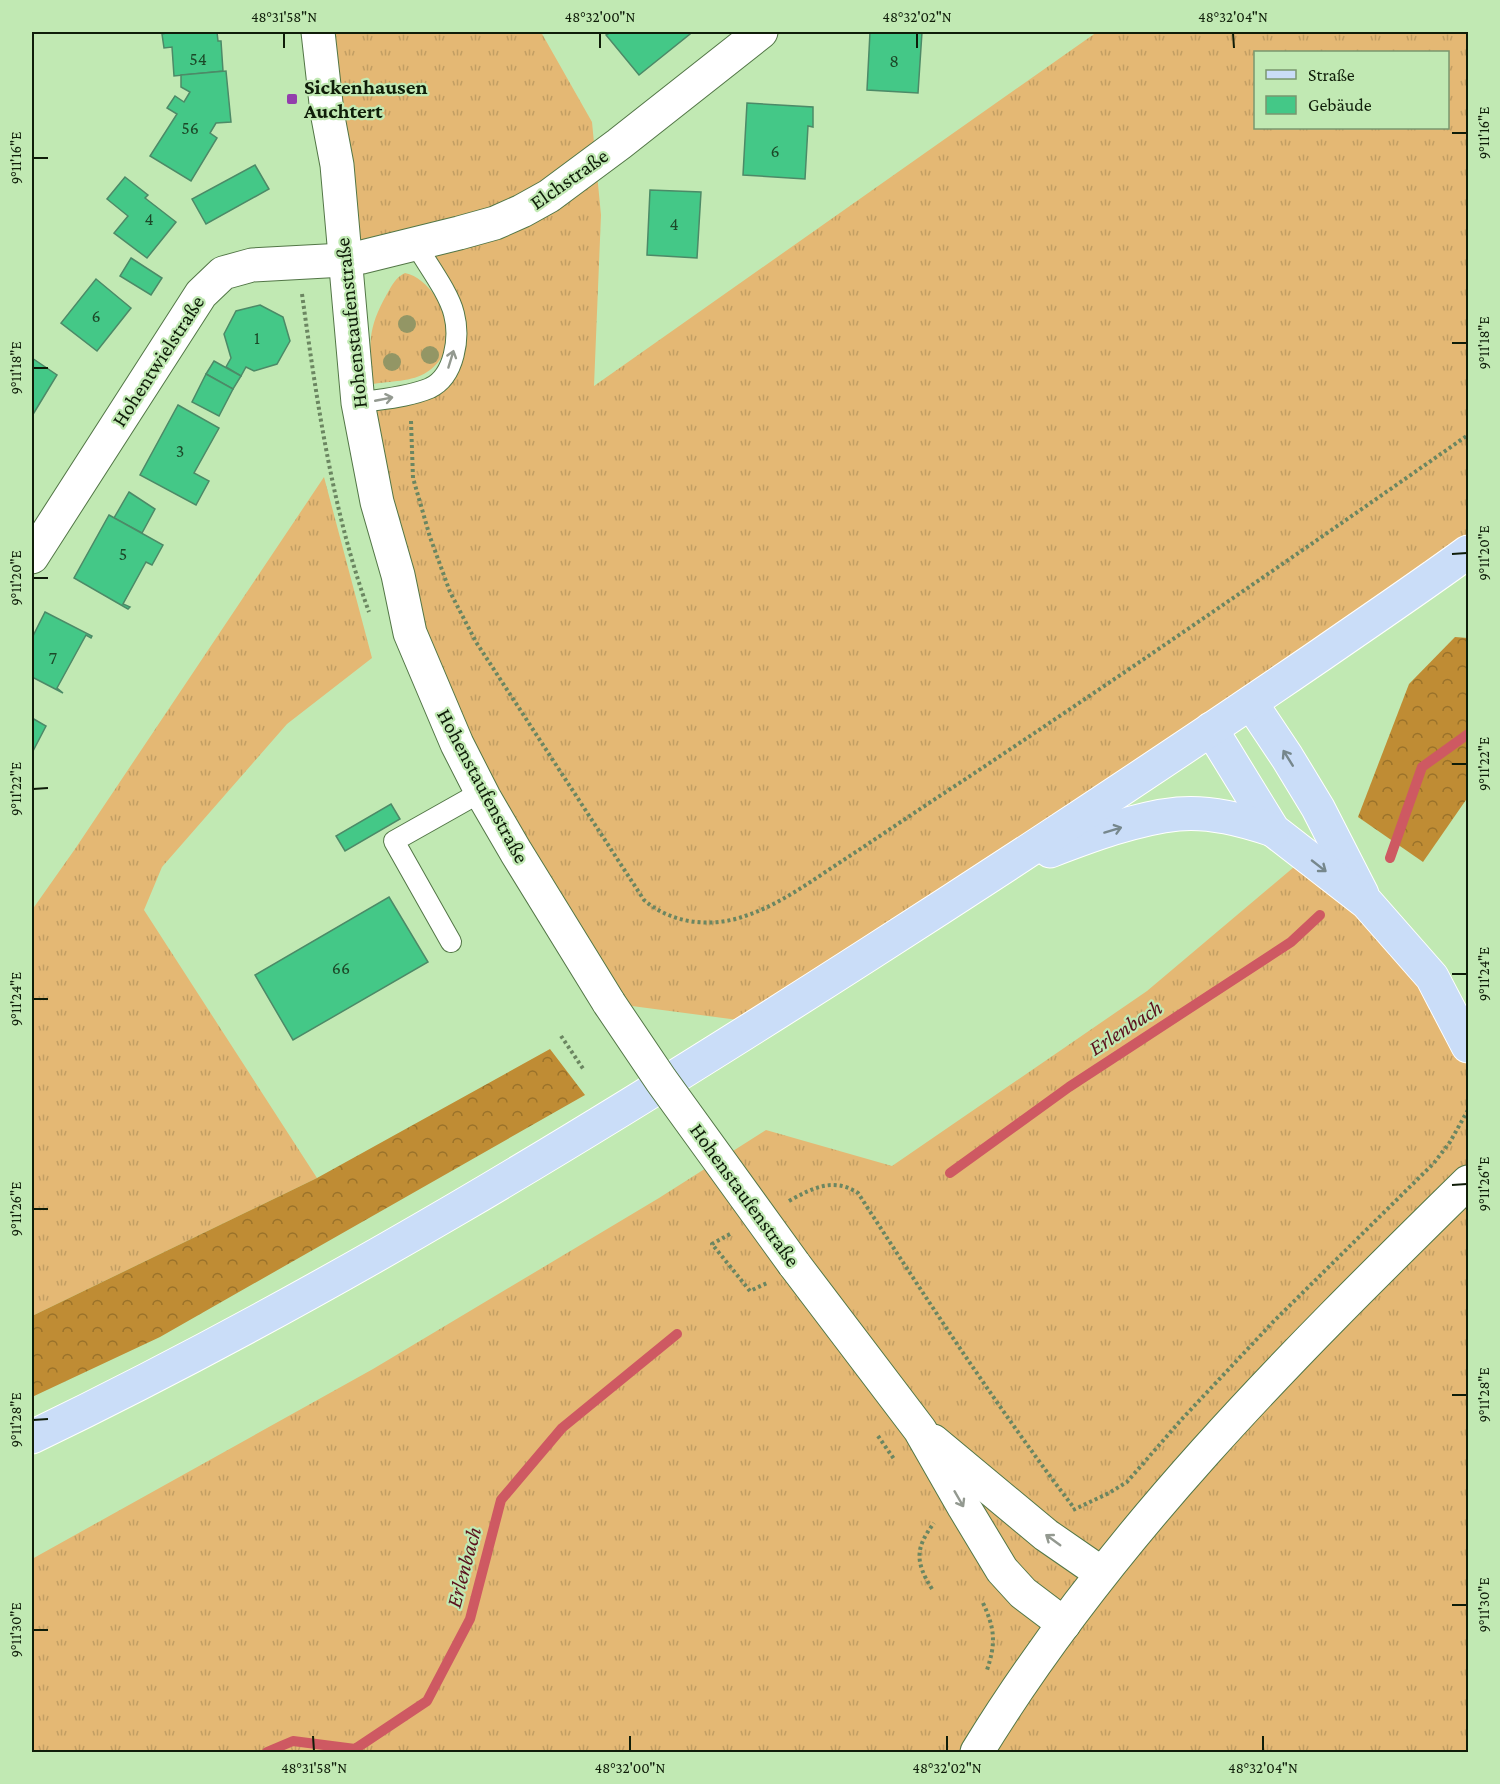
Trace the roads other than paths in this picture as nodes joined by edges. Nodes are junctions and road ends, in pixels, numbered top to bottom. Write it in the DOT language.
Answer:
graph roads {
  1 [pos="318,32"];
  2 [pos="761,32"];
  3 [pos="416,245"];
  4 [pos="344,260"];
  5 [pos="358,403"];
  6 [pos="1468,552"];
  7 [pos="32,557"];
  8 [pos="1251,703"];
  9 [pos="1211,729"];
  10 [pos="481,792"];
  11 [pos="1273,830"];
  12 [pos="998,871"];
  13 [pos="1367,903"];
  14 [pos="451,942"];
  15 [pos="1431,977"];
  16 [pos="1468,1002"];
  17 [pos="1468,1046"];
  18 [pos="1468,1182"];
  19 [pos="920,1430"];
  20 [pos="32,1437"];
  21 [pos="1101,1573"];
  22 [pos="1064,1624"];
  23 [pos="977,1752"];
  1 -- 4 [label="street, Hohenstaufenstraße"];
  2 -- 3 [label="street, Elchstraße"];
  3 -- 4 [label="street, Elchstraße"];
  5 -- 3 [label="lane, one-way"];
  4 -- 5 [label="street, Hohenstaufenstraße"];
  4 -- 7 [label="street, Hohentwielstraße"];
  5 -- 10 [label="street, Hohenstaufenstraße"];
  6 -- 8 [label="main road"];
  8 -- 9 [label="main road"];
  13 -- 8 [label="main road, one-way"];
  9 -- 11 [label="main road"];
  9 -- 12 [label="main road"];
  10 -- 14 [label="lane"];
  10 -- 19 [label="street, Hohenstaufenstraße, bridge"];
  12 -- 11 [label="main road, one-way"];
  11 -- 13 [label="main road, one-way"];
  12 -- 20 [label="main road"];
  13 -- 15 [label="main road"];
  15 -- 16 [label="main road"];
  15 -- 17 [label="main road"];
  18 -- 21 [label="street"];
  21 -- 19 [label="street, Hohenstaufenstraße, one-way"];
  19 -- 22 [label="street, Hohenstaufenstraße, one-way"];
  21 -- 22 [label="street"];
  22 -- 23 [label="street"];
}
